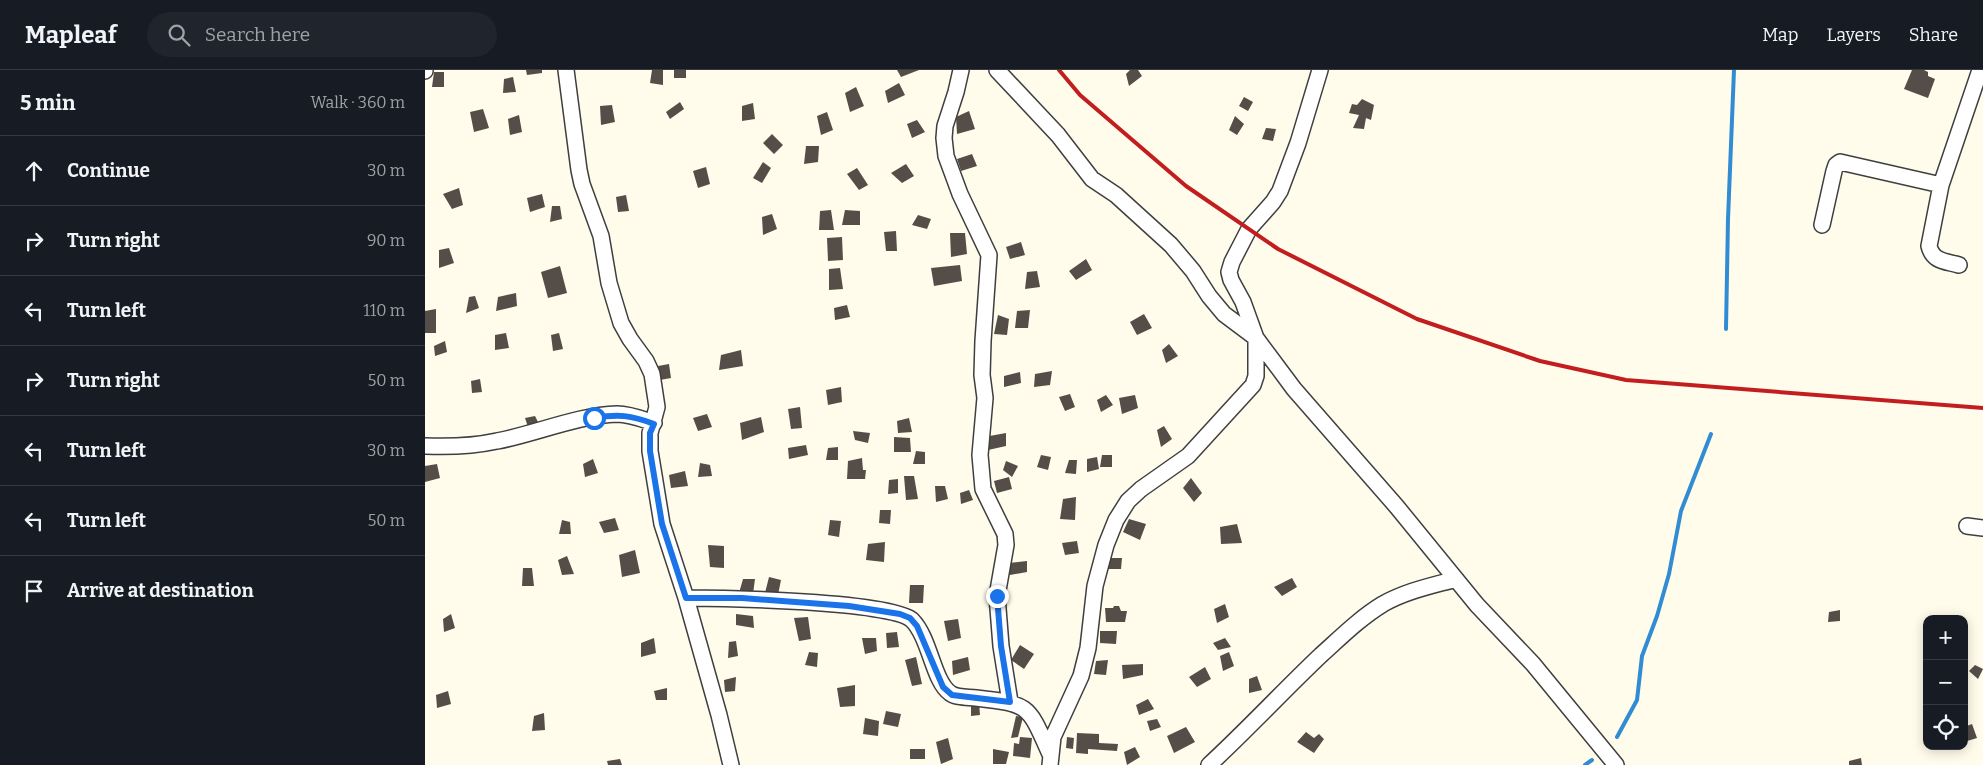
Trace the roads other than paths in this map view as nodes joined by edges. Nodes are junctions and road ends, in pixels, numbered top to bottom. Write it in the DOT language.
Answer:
graph roads {
  1 [pos="566,70"];
  2 [pos="961,70"];
  3 [pos="997,70"];
  4 [pos="1320,70"];
  5 [pos="1980,70"];
  6 [pos="1941,185"];
  7 [pos="1822,225"];
  8 [pos="1959,264"];
  9 [pos="1255,338"];
  10 [pos="654,424"];
  11 [pos="425,446"];
  12 [pos="1967,526"];
  13 [pos="1983,528"];
  14 [pos="1455,579"];
  15 [pos="686,598"];
  16 [pos="1010,702"];
  17 [pos="1050,759"];
  18 [pos="731,765"];
  19 [pos="1209,765"];
  20 [pos="1616,765"];
  1 -- 10 [label="street"];
  2 -- 16 [label="street"];
  3 -- 9 [label="street"];
  4 -- 9 [label="street"];
  5 -- 6 [label="street"];
  6 -- 7 [label="street"];
  6 -- 8 [label="street"];
  9 -- 14 [label="street"];
  9 -- 17 [label="street"];
  10 -- 11 [label="street"];
  10 -- 15 [label="street"];
  12 -- 13 [label="street"];
  14 -- 19 [label="street"];
  14 -- 20 [label="street"];
  15 -- 16 [label="street"];
  15 -- 18 [label="street"];
  16 -- 17 [label="street"];
}
